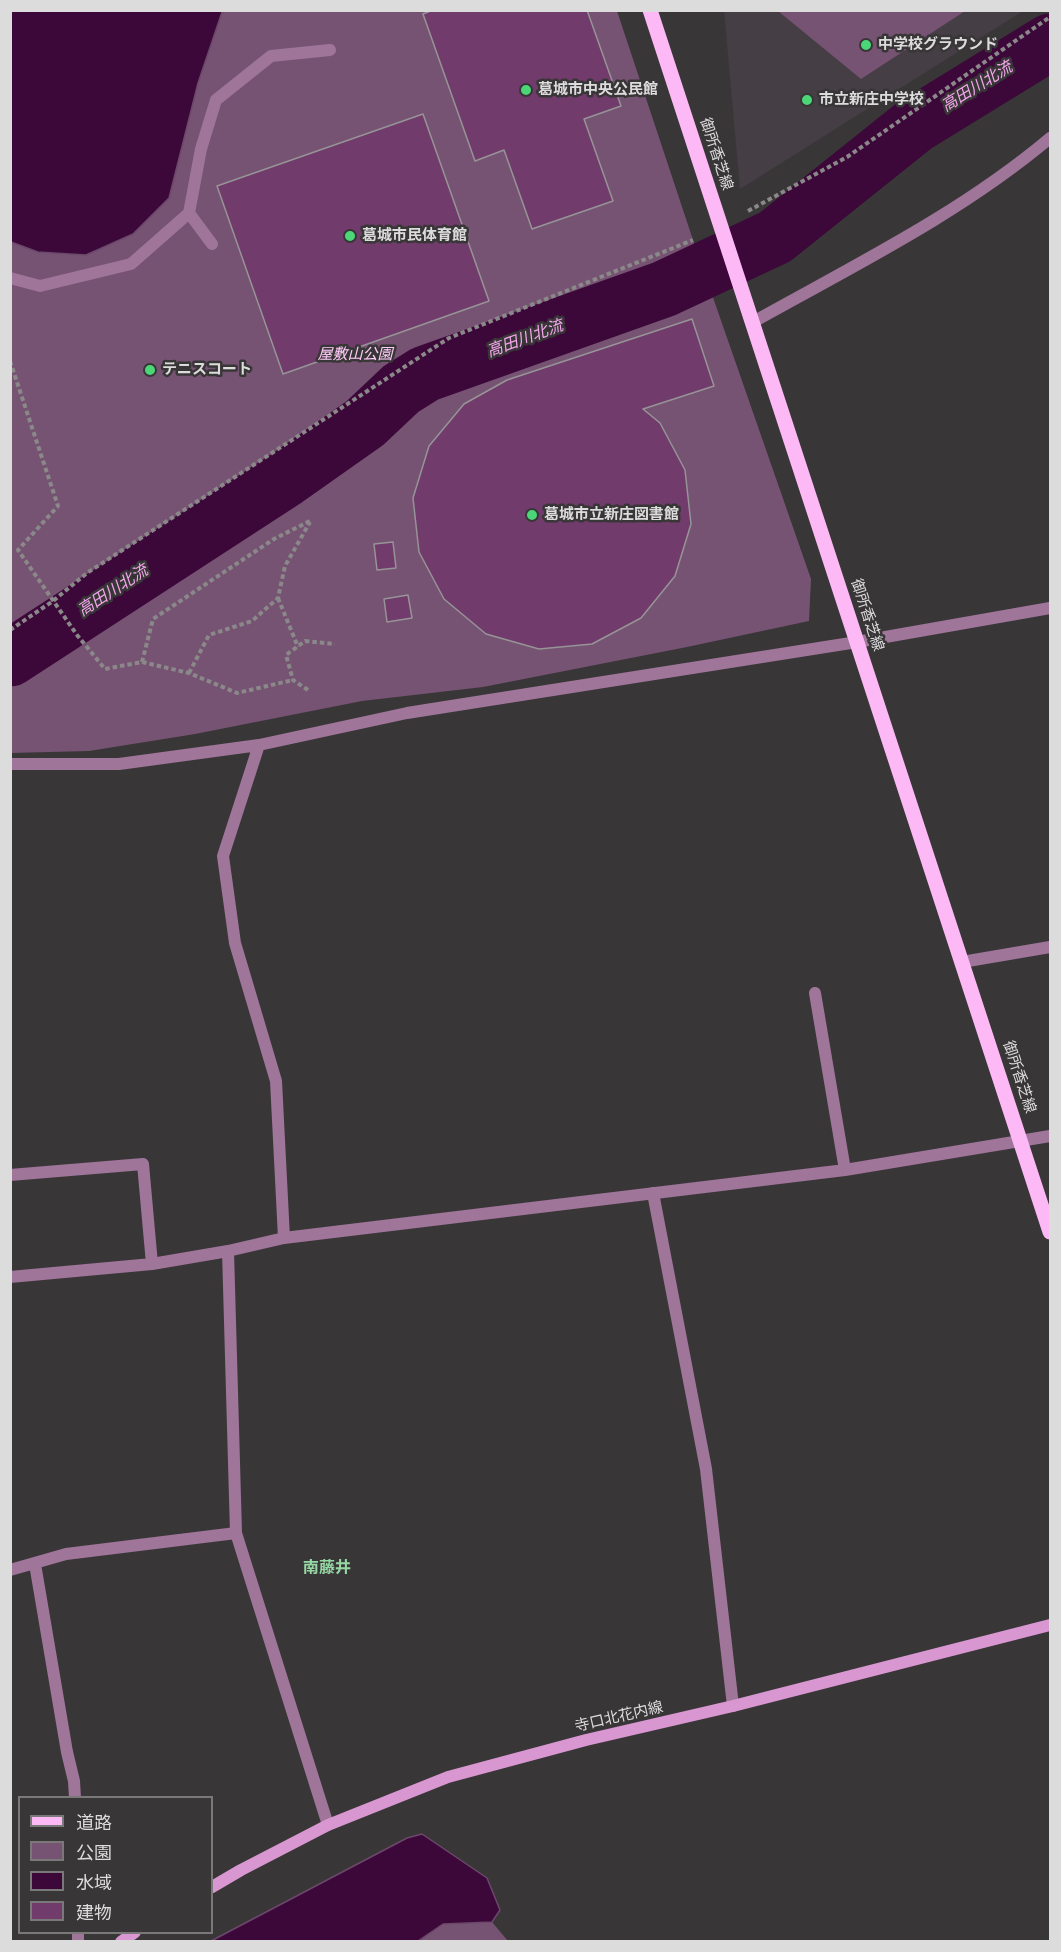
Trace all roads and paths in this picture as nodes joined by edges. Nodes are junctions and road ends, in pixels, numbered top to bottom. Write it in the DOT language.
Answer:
graph roads {
  1 [pos="650,10"];
  2 [pos="1050,17"];
  3 [pos="330,50"];
  4 [pos="1050,138"];
  5 [pos="748,211"];
  6 [pos="189,213"];
  7 [pos="693,240"];
  8 [pos="212,244"];
  9 [pos="10,278"];
  10 [pos="753,322"];
  11 [pos="10,361"];
  12 [pos="278,598"];
  13 [pos="53,601"];
  14 [pos="1050,608"];
  15 [pos="10,630"];
  16 [pos="857,642"];
  17 [pos="335,644"];
  18 [pos="298,647"];
  19 [pos="142,662"];
  20 [pos="189,673"];
  21 [pos="293,680"];
  22 [pos="308,690"];
  23 [pos="259,745"];
  24 [pos="10,764"];
  25 [pos="1050,947"];
  26 [pos="962,962"];
  27 [pos="815,993"];
  28 [pos="1050,1136"];
  29 [pos="1022,1141"];
  30 [pos="844,1170"];
  31 [pos="10,1175"];
  32 [pos="653,1193"];
  33 [pos="1050,1232"];
  34 [pos="284,1238"];
  35 [pos="228,1251"];
  36 [pos="152,1264"];
  37 [pos="10,1277"];
  38 [pos="236,1533"];
  39 [pos="34,1564"];
  40 [pos="10,1570"];
  41 [pos="1050,1625"];
  42 [pos="733,1706"];
  43 [pos="75,1796"];
  44 [pos="328,1825"];
  45 [pos="213,1886"];
  1 -- 10 [label="main road, 御所香芝線"];
  2 -- 5 [label="path"];
  3 -- 6 [label="street"];
  4 -- 10 [label="street"];
  6 -- 8 [label="street"];
  6 -- 9 [label="street"];
  7 -- 13 [label="path"];
  10 -- 16 [label="main road, 御所香芝線"];
  11 -- 13 [label="path"];
  12 -- 18 [label="path"];
  12 -- 19 [label="path"];
  12 -- 20 [label="path"];
  13 -- 15 [label="path"];
  13 -- 19 [label="path"];
  14 -- 16 [label="street"];
  16 -- 23 [label="street"];
  16 -- 26 [label="main road, 御所香芝線"];
  17 -- 18 [label="path"];
  18 -- 21 [label="path"];
  19 -- 20 [label="path"];
  20 -- 21 [label="path"];
  21 -- 22 [label="path"];
  23 -- 24 [label="street"];
  23 -- 34 [label="street"];
  25 -- 26 [label="street"];
  26 -- 29 [label="main road, 御所香芝線"];
  27 -- 30 [label="street"];
  28 -- 29 [label="street"];
  29 -- 30 [label="street"];
  29 -- 33 [label="main road, 御所香芝線"];
  30 -- 32 [label="street"];
  31 -- 36 [label="street"];
  32 -- 34 [label="street"];
  32 -- 42 [label="street"];
  34 -- 35 [label="street"];
  35 -- 36 [label="street"];
  35 -- 38 [label="street"];
  36 -- 37 [label="street"];
  38 -- 39 [label="street"];
  38 -- 44 [label="street"];
  39 -- 40 [label="street"];
  39 -- 43 [label="street"];
  41 -- 42 [label="main road, 寺口北花内線"];
  42 -- 44 [label="main road, 寺口北花内線"];
  44 -- 45 [label="main road, 寺口北花内線"];
}
